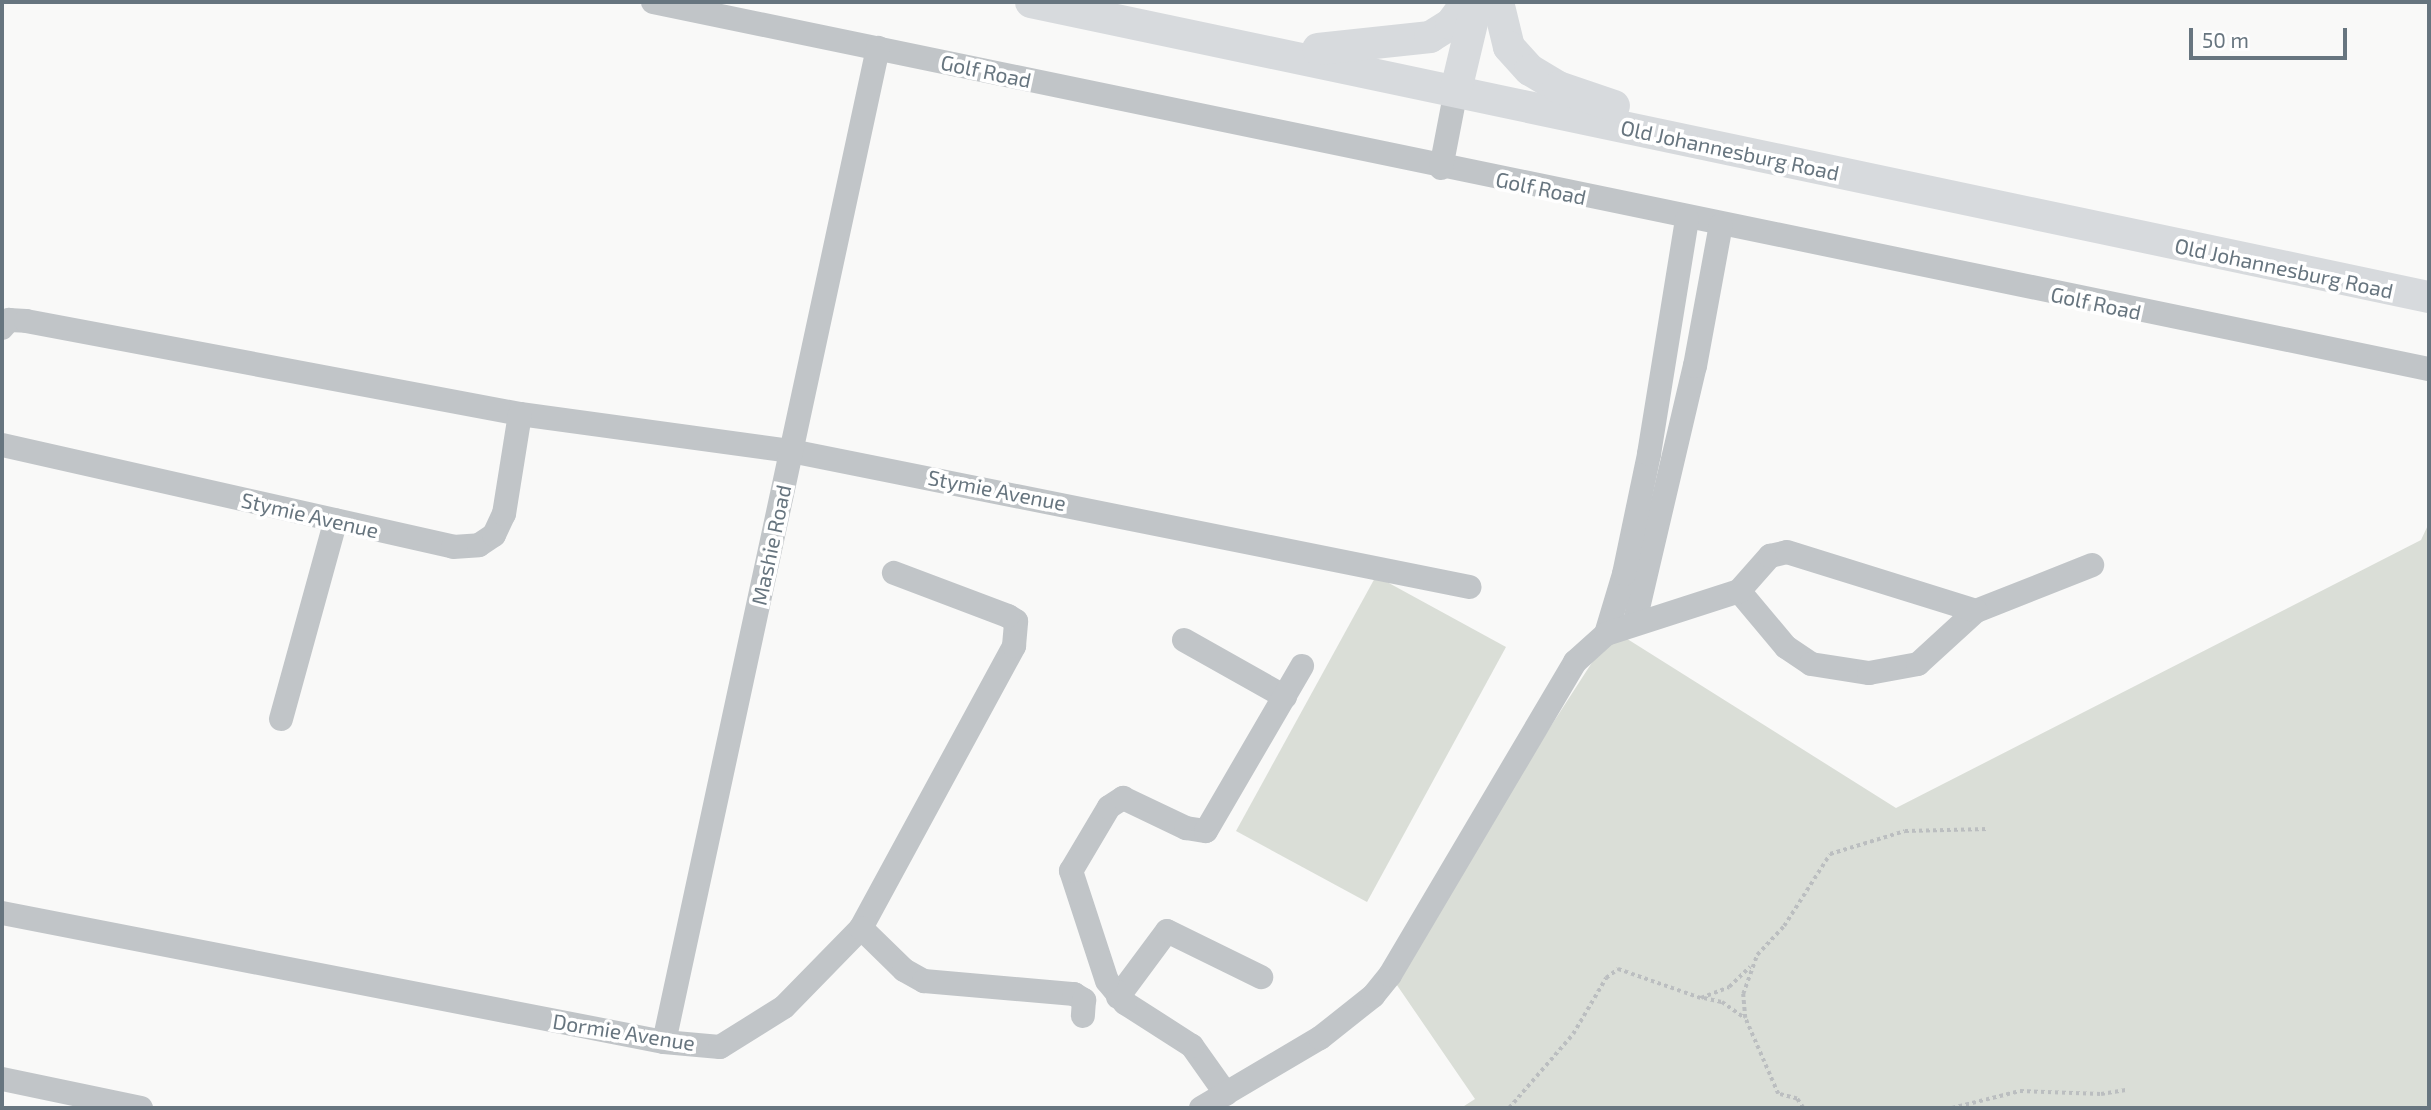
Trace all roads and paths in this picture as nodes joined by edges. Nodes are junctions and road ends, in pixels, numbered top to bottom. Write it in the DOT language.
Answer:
graph roads {
  1 [pos="653,2"];
  2 [pos="1031,2"];
  3 [pos="1467,2"];
  4 [pos="1477,2"];
  5 [pos="1498,2"];
  6 [pos="878,48"];
  7 [pos="1271,51"];
  8 [pos="1457,90"];
  9 [pos="1742,152"];
  10 [pos="1441,168"];
  11 [pos="1688,219"];
  12 [pos="1721,225"];
  13 [pos="2429,297"];
  14 [pos="2,328"];
  15 [pos="2429,369"];
  16 [pos="520,414"];
  17 [pos="2,445"];
  18 [pos="791,451"];
  19 [pos="336,520"];
  20 [pos="2092,565"];
  21 [pos="894,573"];
  22 [pos="1470,587"];
  23 [pos="1739,591"];
  24 [pos="1976,611"];
  25 [pos="1635,621"];
  26 [pos="1606,634"];
  27 [pos="1184,640"];
  28 [pos="1303,666"];
  29 [pos="1285,697"];
  30 [pos="281,719"];
  31 [pos="1988,829"];
  32 [pos="2,913"];
  33 [pos="861,928"];
  34 [pos="1751,965"];
  35 [pos="1261,977"];
  36 [pos="1118,996"];
  37 [pos="1702,998"];
  38 [pos="1083,1016"];
  39 [pos="1745,1018"];
  40 [pos="664,1042"];
  41 [pos="2,1079"];
  42 [pos="2126,1090"];
  43 [pos="1226,1094"];
  44 [pos="141,1108"];
  45 [pos="1201,1108"];
  46 [pos="1509,1108"];
  47 [pos="1803,1108"];
  48 [pos="1952,1108"];
  1 -- 6 [label="street, Golf Road"];
  2 -- 7 [label="main road, Old Johannesburg Road"];
  3 -- 7 [label="main road"];
  4 -- 8 [label="main road"];
  5 -- 9 [label="main road"];
  6 -- 10 [label="street, Golf Road"];
  6 -- 18 [label="street, Mashie Road"];
  7 -- 8 [label="main road, Old Johannesburg Road"];
  8 -- 9 [label="main road, Old Johannesburg Road"];
  8 -- 10 [label="street"];
  9 -- 13 [label="main road, Old Johannesburg Road"];
  10 -- 11 [label="street, Golf Road"];
  11 -- 12 [label="street, Golf Road"];
  11 -- 26 [label="street"];
  12 -- 15 [label="street, Golf Road"];
  12 -- 25 [label="street"];
  14 -- 16 [label="street, Stymie Avenue"];
  16 -- 18 [label="street, Stymie Avenue"];
  16 -- 19 [label="street, Stymie Avenue"];
  17 -- 19 [label="street, Stymie Avenue"];
  18 -- 22 [label="street, Stymie Avenue"];
  18 -- 40 [label="street, Mashie Road"];
  19 -- 30 [label="street"];
  20 -- 24 [label="street"];
  21 -- 33 [label="street, Dormie Avenue"];
  23 -- 24 [label="street"];
  23 -- 24 [label="street"];
  23 -- 25 [label="street"];
  25 -- 26 [label="street"];
  26 -- 43 [label="street"];
  27 -- 29 [label="street"];
  28 -- 29 [label="street"];
  29 -- 36 [label="street"];
  31 -- 34 [label="path"];
  32 -- 40 [label="street, Dormie Avenue"];
  33 -- 38 [label="street"];
  33 -- 40 [label="street, Dormie Avenue"];
  34 -- 37 [label="path"];
  34 -- 39 [label="path"];
  35 -- 36 [label="street"];
  36 -- 43 [label="street"];
  37 -- 39 [label="path"];
  37 -- 46 [label="path"];
  39 -- 47 [label="path"];
  41 -- 44 [label="street"];
  42 -- 48 [label="path"];
  43 -- 45 [label="street"];
}
